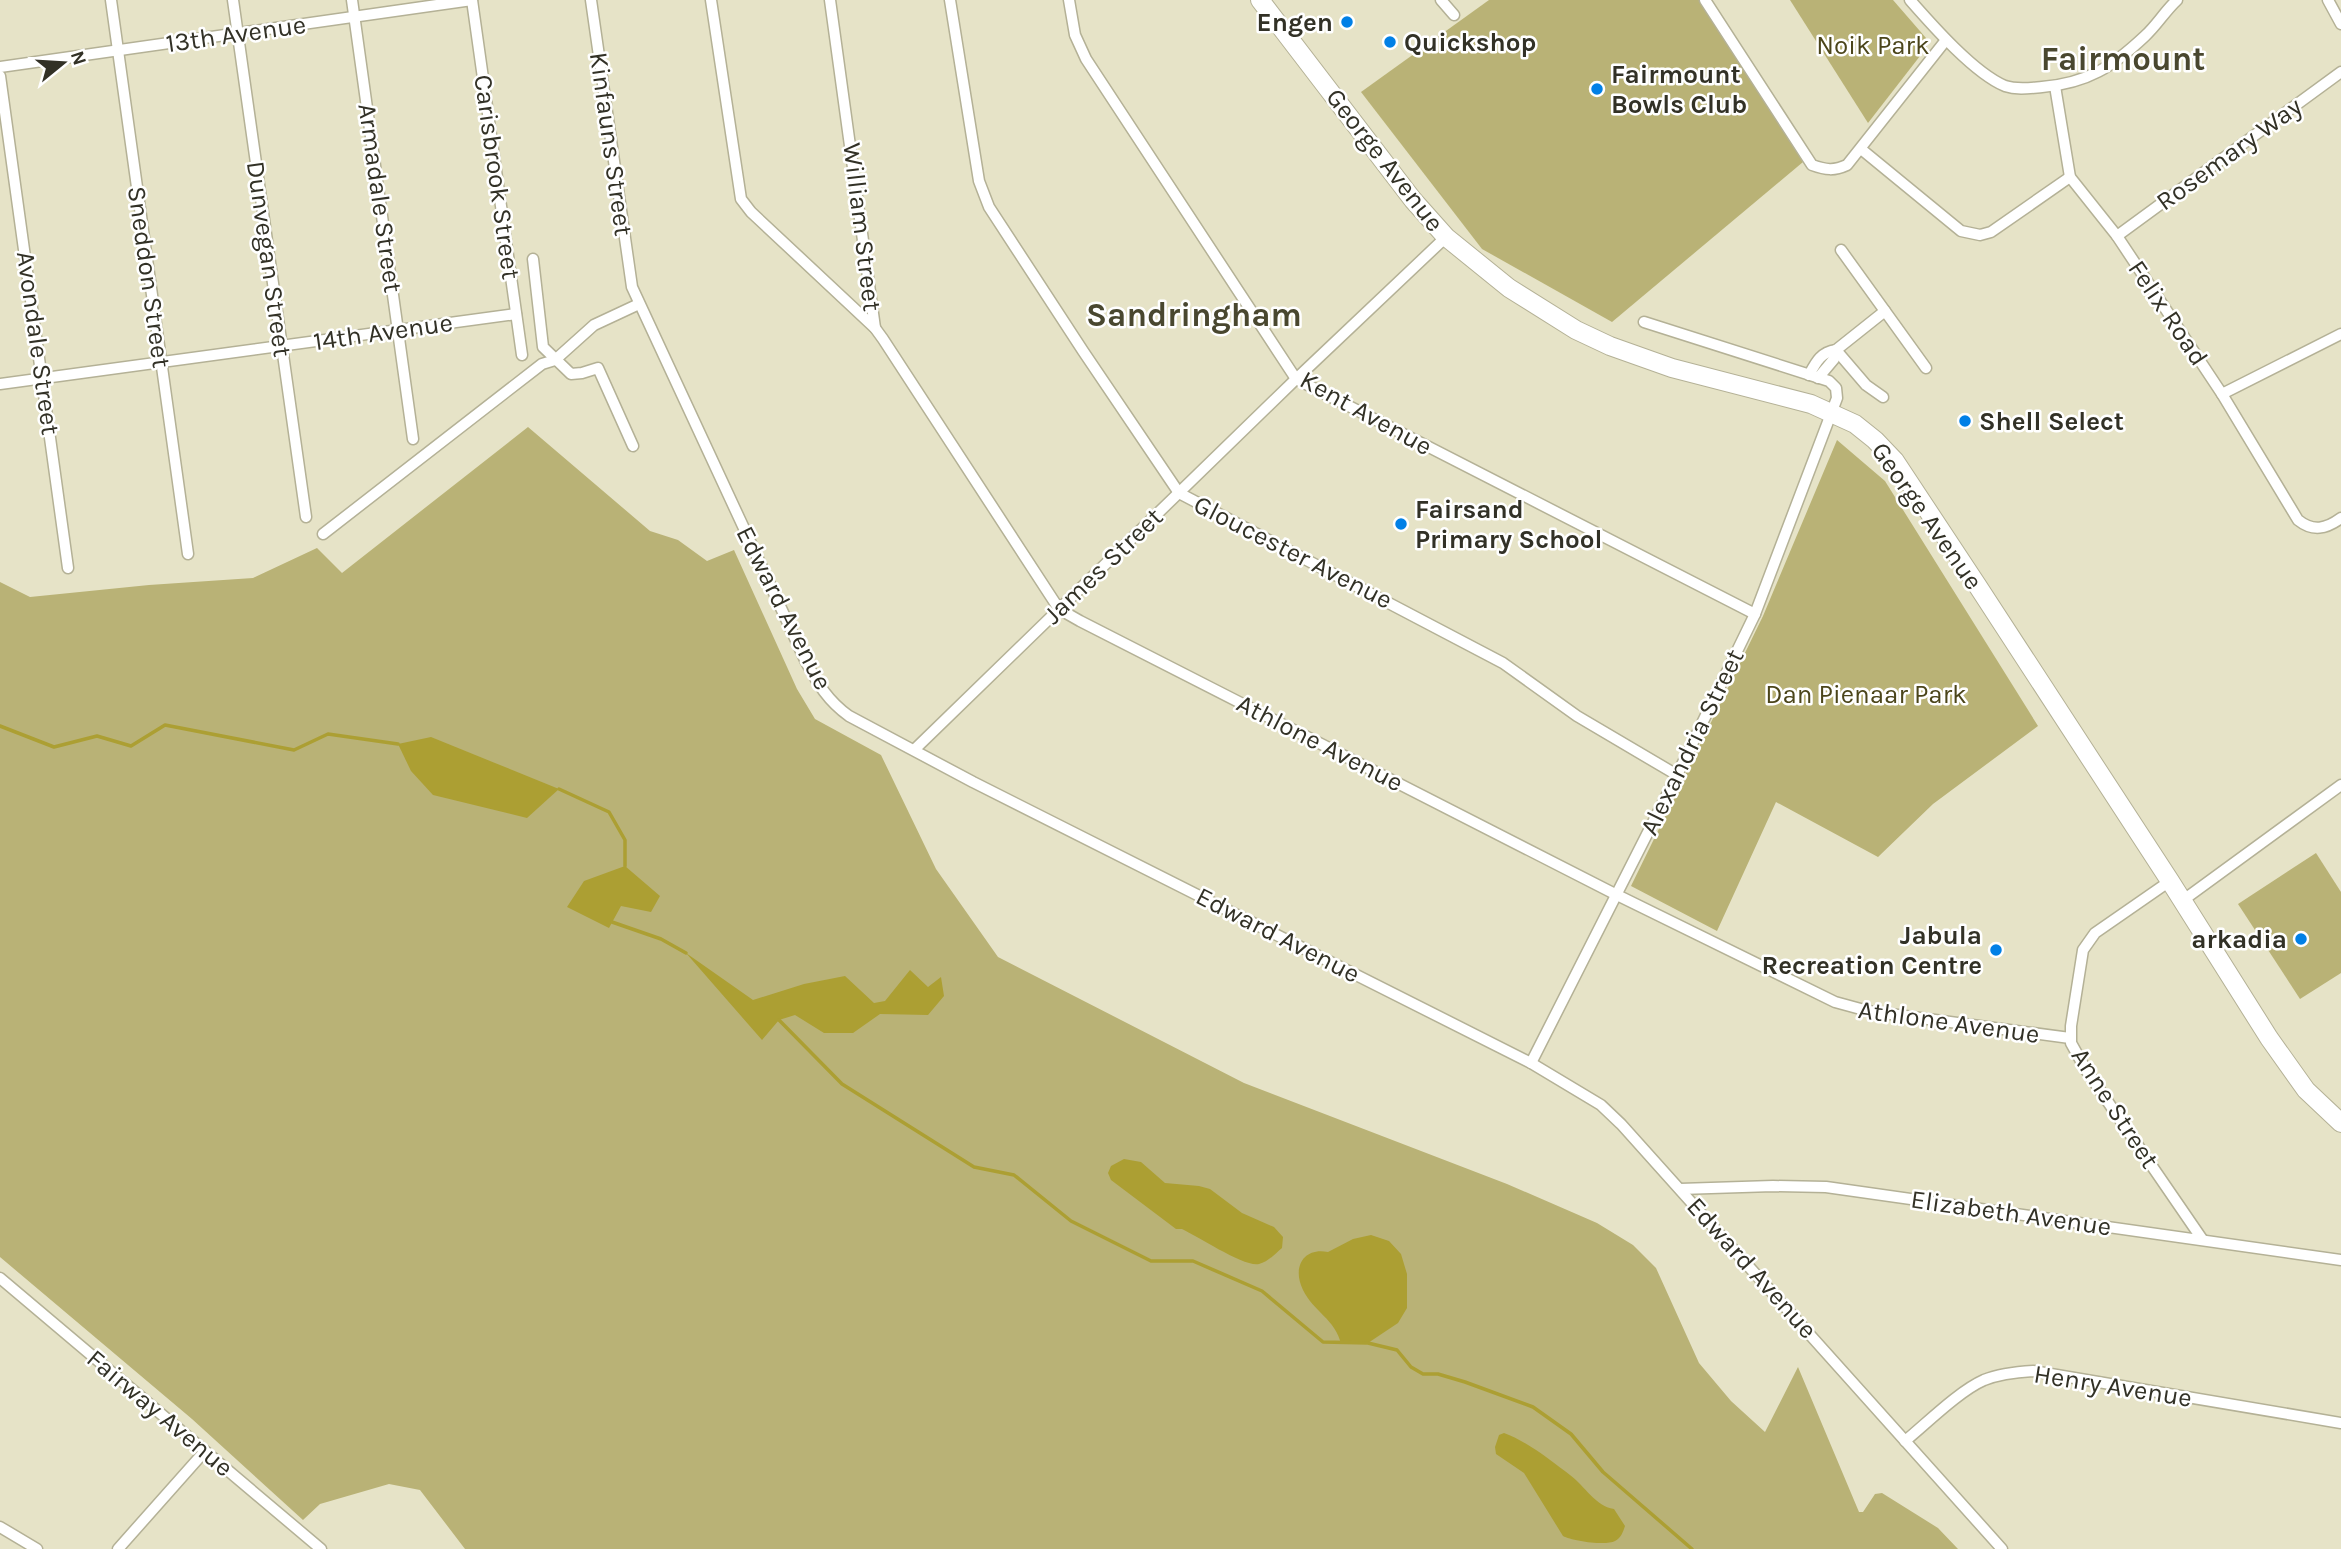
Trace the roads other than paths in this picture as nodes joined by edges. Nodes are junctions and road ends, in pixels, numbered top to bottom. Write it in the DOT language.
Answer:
graph roads {
  1 [pos="111,0"];
  2 [pos="233,0"];
  3 [pos="352,0"];
  4 [pos="472,0"];
  5 [pos="591,0"];
  6 [pos="711,0"];
  7 [pos="830,0"];
  8 [pos="950,0"];
  9 [pos="1069,0"];
  10 [pos="1441,0"];
  11 [pos="1705,0"];
  12 [pos="1910,0"];
  13 [pos="2328,0"];
  14 [pos="2171,2"];
  15 [pos="1265,3"];
  16 [pos="1454,15"];
  17 [pos="354,17"];
  18 [pos="2341,24"];
  19 [pos="237,33"];
  20 [pos="1946,40"];
  21 [pos="118,51"];
  22 [pos="0,68"];
  23 [pos="2341,72"];
  24 [pos="0,76"];
  25 [pos="2055,86"];
  26 [pos="1861,149"];
  27 [pos="2070,177"];
  28 [pos="2117,236"];
  29 [pos="1446,237"];
  30 [pos="1841,250"];
  31 [pos="533,259"];
  32 [pos="632,287"];
  33 [pos="639,304"];
  34 [pos="1885,311"];
  35 [pos="516,314"];
  36 [pos="1644,322"];
  37 [pos="874,328"];
  38 [pos="398,330"];
  39 [pos="2341,334"];
  40 [pos="280,345"];
  41 [pos="1836,350"];
  42 [pos="522,355"];
  43 [pos="555,360"];
  44 [pos="161,362"];
  45 [pos="1926,368"];
  46 [pos="1814,376"];
  47 [pos="42,378"];
  48 [pos="1296,379"];
  49 [pos="0,384"];
  50 [pos="2222,394"];
  51 [pos="1883,397"];
  52 [pos="1832,412"];
  53 [pos="413,439"];
  54 [pos="633,446"];
  55 [pos="1179,493"];
  56 [pos="306,517"];
  57 [pos="2341,518"];
  58 [pos="323,534"];
  59 [pos="188,554"];
  60 [pos="68,568"];
  61 [pos="1059,609"];
  62 [pos="1755,614"];
  63 [pos="914,750"];
  64 [pos="1677,775"];
  65 [pos="2341,785"];
  66 [pos="2170,881"];
  67 [pos="1615,894"];
  68 [pos="2182,901"];
  69 [pos="2070,1038"];
  70 [pos="1531,1063"];
  71 [pos="2341,1123"];
  72 [pos="1681,1189"];
  73 [pos="2202,1239"];
  74 [pos="2341,1260"];
  75 [pos="0,1278"];
  76 [pos="2341,1423"];
  77 [pos="1905,1441"];
  78 [pos="205,1451"];
  79 [pos="0,1527"];
  80 [pos="37,1549"];
  81 [pos="118,1549"];
  82 [pos="321,1549"];
  83 [pos="2002,1549"];
  1 -- 21 [label="street, Sneddon Street"];
  2 -- 19 [label="street, Dunvegan Street"];
  3 -- 17 [label="street, Armadale Street"];
  4 -- 17 [label="street, 13th Avenue"];
  4 -- 35 [label="street, Carisbrook Street"];
  5 -- 32 [label="street, Kinfauns Street"];
  6 -- 37 [label="street, Athlone Avenue"];
  7 -- 37 [label="street, William Street"];
  8 -- 55 [label="street, Gloucester Avenue"];
  9 -- 48 [label="street, Kent Avenue"];
  10 -- 16 [label="street"];
  11 -- 26 [label="street"];
  12 -- 20 [label="street"];
  13 -- 18 [label="street"];
  14 -- 25 [label="street"];
  15 -- 29 [label="main road, George Avenue"];
  17 -- 19 [label="street, 13th Avenue"];
  17 -- 38 [label="street, Armadale Street"];
  19 -- 21 [label="street, 13th Avenue"];
  19 -- 40 [label="street, Dunvegan Street"];
  20 -- 25 [label="street"];
  20 -- 26 [label="street"];
  21 -- 22 [label="street, 13th Avenue"];
  21 -- 44 [label="street, Sneddon Street"];
  23 -- 28 [label="street, Rosemary Way"];
  24 -- 47 [label="street, Avondale Street"];
  25 -- 27 [label="street, Felix Road"];
  26 -- 27 [label="street"];
  27 -- 28 [label="street, Felix Road"];
  28 -- 50 [label="street, Felix Road"];
  29 -- 48 [label="street, James Street"];
  29 -- 52 [label="main road, George Avenue"];
  30 -- 34 [label="street"];
  31 -- 43 [label="street"];
  32 -- 33 [label="street, Edward Avenue"];
  33 -- 43 [label="street"];
  33 -- 63 [label="street, Edward Avenue"];
  34 -- 41 [label="street"];
  34 -- 45 [label="street"];
  35 -- 38 [label="street, 14th Avenue"];
  35 -- 42 [label="street, Carisbrook Street"];
  36 -- 46 [label="street"];
  37 -- 61 [label="street, Athlone Avenue"];
  38 -- 40 [label="street, 14th Avenue"];
  38 -- 53 [label="street, Armadale Street"];
  39 -- 50 [label="street"];
  40 -- 44 [label="street, 14th Avenue"];
  40 -- 56 [label="street, Dunvegan Street"];
  41 -- 46 [label="street"];
  41 -- 51 [label="street"];
  43 -- 54 [label="street"];
  43 -- 58 [label="street"];
  44 -- 47 [label="street, 14th Avenue"];
  44 -- 59 [label="street, Sneddon Street"];
  46 -- 52 [label="street"];
  47 -- 49 [label="street, 14th Avenue"];
  47 -- 60 [label="street, Avondale Street"];
  48 -- 55 [label="street, James Street"];
  48 -- 62 [label="street, Kent Avenue"];
  50 -- 57 [label="street, Felix Road"];
  52 -- 62 [label="street, Alexandria Street"];
  52 -- 66 [label="main road, George Avenue"];
  55 -- 61 [label="street, James Street"];
  55 -- 64 [label="street, Gloucester Avenue"];
  61 -- 63 [label="street, James Street"];
  61 -- 67 [label="street, Athlone Avenue"];
  62 -- 64 [label="street, Alexandria Street"];
  63 -- 70 [label="street, Edward Avenue"];
  64 -- 67 [label="street, Alexandria Street"];
  65 -- 68 [label="street"];
  66 -- 68 [label="main road, George Avenue"];
  66 -- 69 [label="street, Anne Street"];
  67 -- 69 [label="street, Athlone Avenue"];
  67 -- 70 [label="street, Alexandria Street"];
  68 -- 71 [label="main road, George Avenue"];
  69 -- 73 [label="street, Anne Street"];
  70 -- 72 [label="street, Edward Avenue"];
  72 -- 73 [label="street, Elizabeth Avenue"];
  72 -- 77 [label="street, Edward Avenue"];
  73 -- 74 [label="street, Elizabeth Avenue"];
  75 -- 78 [label="street, Fairway Avenue"];
  76 -- 77 [label="street, Henry Avenue"];
  77 -- 83 [label="street, Edward Avenue"];
  78 -- 81 [label="street"];
  78 -- 82 [label="street, Fairway Avenue"];
  79 -- 80 [label="street"];
}
